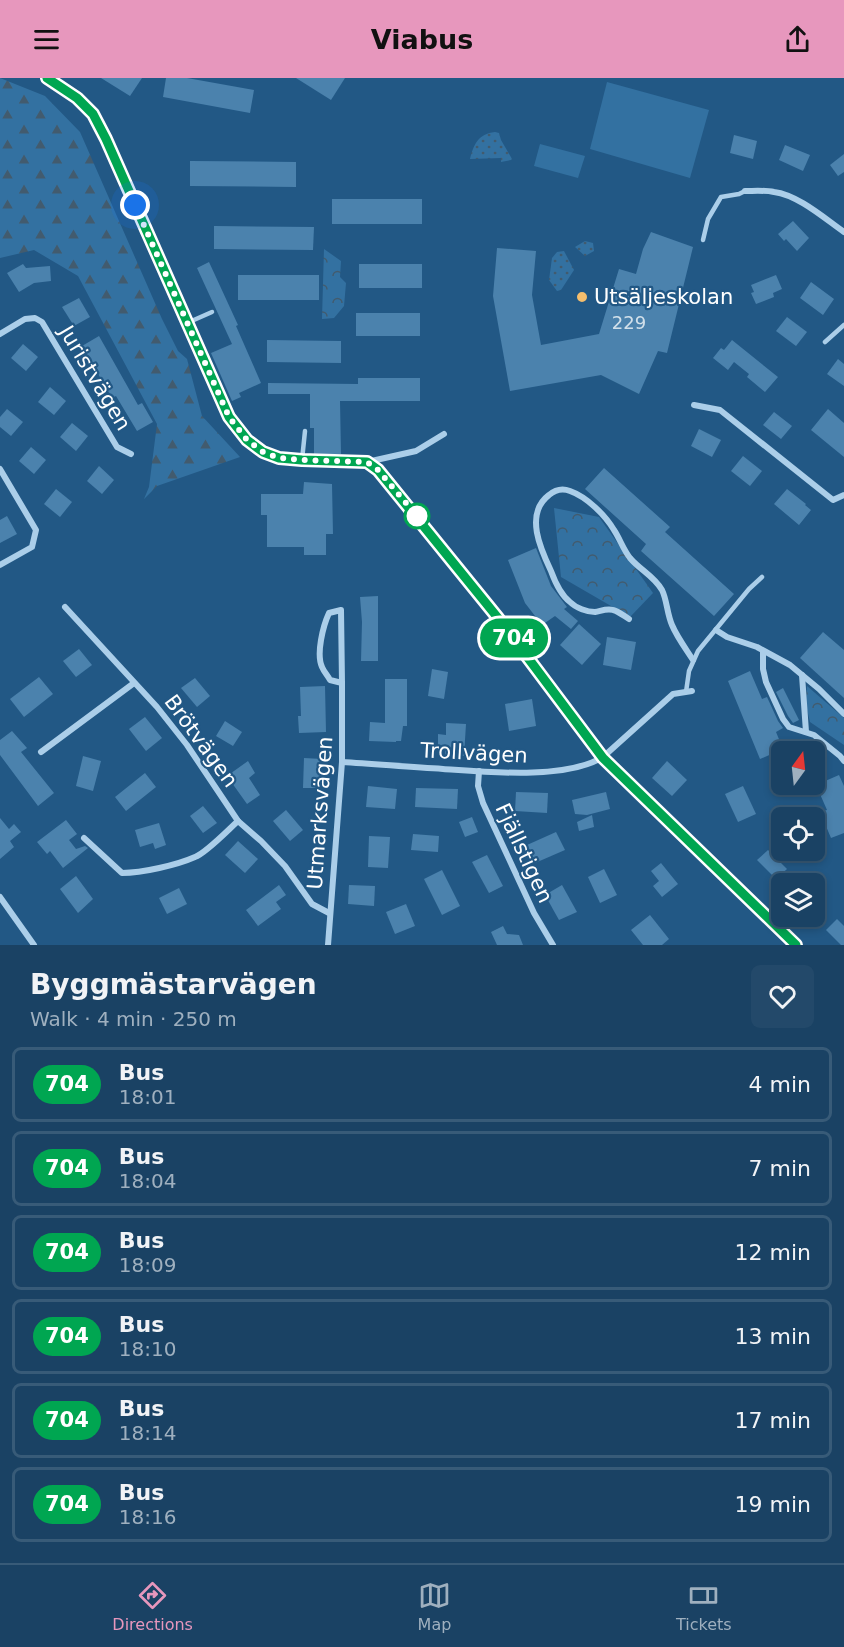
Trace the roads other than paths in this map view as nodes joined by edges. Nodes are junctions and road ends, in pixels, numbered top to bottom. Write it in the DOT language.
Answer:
graph roads {
  1 [pos="46,78"];
  2 [pos="745,191"];
  3 [pos="844,232"];
  4 [pos="704,240"];
  5 [pos="212,312"];
  6 [pos="187,322"];
  7 [pos="844,326"];
  8 [pos="0,334"];
  9 [pos="825,342"];
  10 [pos="694,405"];
  11 [pos="305,431"];
  12 [pos="444,434"];
  13 [pos="131,454"];
  14 [pos="302,460"];
  15 [pos="367,462"];
  16 [pos="0,469"];
  17 [pos="844,495"];
  18 [pos="0,565"];
  19 [pos="762,577"];
  20 [pos="65,607"];
  21 [pos="629,619"];
  22 [pos="716,630"];
  23 [pos="763,651"];
  24 [pos="693,660"];
  25 [pos="802,675"];
  26 [pos="134,683"];
  27 [pos="342,683"];
  28 [pos="689,692"];
  29 [pos="844,714"];
  30 [pos="806,732"];
  31 [pos="41,752"];
  32 [pos="603,758"];
  33 [pos="844,761"];
  34 [pos="342,762"];
  35 [pos="478,771"];
  36 [pos="238,821"];
  37 [pos="84,838"];
  38 [pos="0,897"];
  39 [pos="329,913"];
  40 [pos="34,945"];
  41 [pos="328,945"];
  42 [pos="553,945"];
  43 [pos="796,945"];
  1 -- 6 [label="street"];
  2 -- 3 [label="street"];
  2 -- 4 [label="lane"];
  5 -- 6 [label="lane"];
  6 -- 14 [label="street"];
  7 -- 9 [label="lane"];
  8 -- 13 [label="street, Juristvägen"];
  10 -- 17 [label="street"];
  11 -- 14 [label="lane"];
  12 -- 15 [label="street"];
  14 -- 15 [label="street"];
  15 -- 32 [label="street"];
  16 -- 18 [label="street"];
  19 -- 22 [label="lane"];
  20 -- 26 [label="street, Brötvägen"];
  21 -- 24 [label="street"];
  22 -- 23 [label="street"];
  22 -- 24 [label="lane"];
  23 -- 25 [label="street"];
  23 -- 30 [label="street"];
  24 -- 28 [label="lane"];
  25 -- 29 [label="street"];
  25 -- 30 [label="street"];
  26 -- 31 [label="street"];
  26 -- 36 [label="street, Brötvägen"];
  27 -- 27 [label="street, Utmarksvägen"];
  27 -- 34 [label="street, Utmarksvägen"];
  28 -- 32 [label="street"];
  30 -- 33 [label="street"];
  32 -- 35 [label="street, Trollvägen"];
  32 -- 43 [label="street"];
  34 -- 35 [label="street, Trollvägen"];
  34 -- 39 [label="street, Utmarksvägen"];
  35 -- 42 [label="street, Fjällstigen"];
  36 -- 37 [label="street"];
  36 -- 39 [label="street, Brötvägen"];
  38 -- 40 [label="street"];
  39 -- 41 [label="street, Utmarksvägen"];
}
